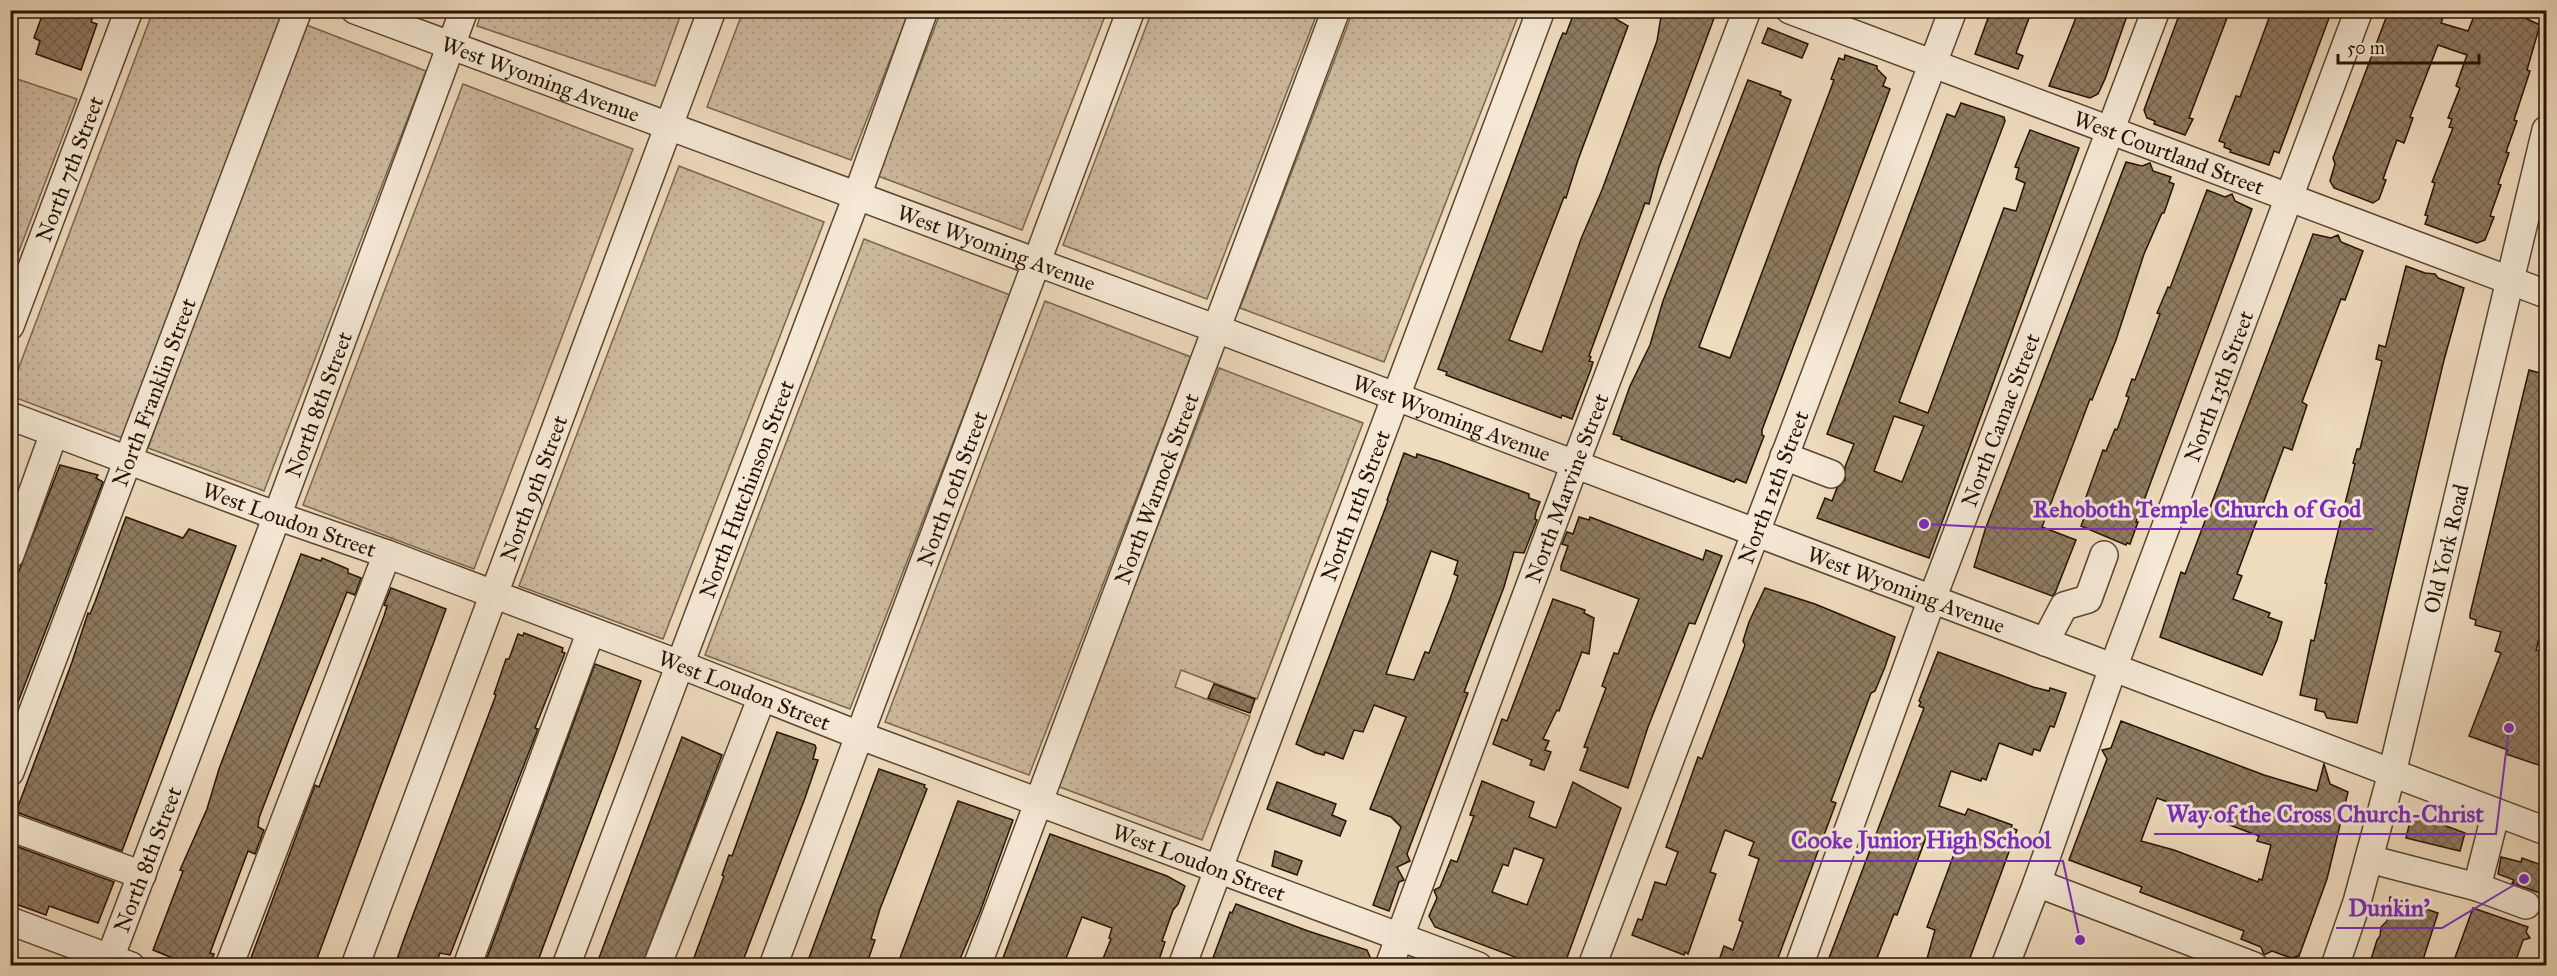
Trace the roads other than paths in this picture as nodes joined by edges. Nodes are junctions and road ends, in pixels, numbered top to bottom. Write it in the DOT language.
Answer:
graph roads {
  1 [pos="129,10"];
  2 [pos="298,10"];
  3 [pos="356,10"];
  4 [pos="464,10"];
  5 [pos="712,10"];
  6 [pos="924,10"];
  7 [pos="1131,10"];
  8 [pos="1336,10"];
  9 [pos="1541,10"];
  10 [pos="1748,10"];
  11 [pos="1790,10"];
  12 [pos="1953,10"];
  13 [pos="2156,10"];
  14 [pos="2359,10"];
  15 [pos="451,46"];
  16 [pos="1933,64"];
  17 [pos="668,125"];
  18 [pos="2547,130"];
  19 [pos="2112,131"];
  20 [pos="857,196"];
  21 [pos="2288,198"];
  22 [pos="1036,263"];
  23 [pos="2510,281"];
  24 [pos="2547,294"];
  25 [pos="10,326"];
  26 [pos="1217,329"];
  27 [pos="1396,396"];
  28 [pos="10,416"];
  29 [pos="54,433"];
  30 [pos="1784,456"];
  31 [pos="128,461"];
  32 [pos="1575,464"];
  33 [pos="1832,474"];
  34 [pos="277,516"];
  35 [pos="1755,533"];
  36 [pos="387,554"];
  37 [pos="10,555"];
  38 [pos="2104,555"];
  39 [pos="494,596"];
  40 [pos="1932,599"];
  41 [pos="591,631"];
  42 [pos="2045,642"];
  43 [pos="679,664"];
  44 [pos="2113,668"];
  45 [pos="762,697"];
  46 [pos="861,736"];
  47 [pos="10,772"];
  48 [pos="2392,773"];
  49 [pos="1039,801"];
  50 [pos="2496,812"];
  51 [pos="10,827"];
  52 [pos="2547,831"];
  53 [pos="2369,859"];
  54 [pos="1218,868"];
  55 [pos="142,875"];
  56 [pos="2037,884"];
  57 [pos="2477,887"];
  58 [pos="2526,905"];
  59 [pos="10,921"];
  60 [pos="1400,936"];
  61 [pos="116,963"];
  62 [pos="229,966"];
  63 [pos="355,966"];
  64 [pos="467,966"];
  65 [pos="566,966"];
  66 [pos="657,966"];
  67 [pos="773,966"];
  68 [pos="977,966"];
  69 [pos="1182,966"];
  70 [pos="1389,966"];
  71 [pos="1478,966"];
  72 [pos="1592,966"];
  73 [pos="1799,966"];
  74 [pos="2005,966"];
  75 [pos="2254,966"];
  76 [pos="2335,966"];
  1 -- 25 [label="street, North 7th Street"];
  2 -- 31 [label="street, North Franklin Street"];
  3 -- 15 [label="street, West Wyoming Avenue"];
  4 -- 15 [label="street, North 8th Street"];
  5 -- 17 [label="street, North 9th Street"];
  6 -- 20 [label="street, North Hutchinson Street"];
  7 -- 22 [label="street, North 10th Street"];
  8 -- 26 [label="street, North Warnock Street"];
  9 -- 27 [label="street, North 11th Street"];
  10 -- 32 [label="street, North Marvine Street"];
  11 -- 16 [label="street, West Courtland Street"];
  12 -- 16 [label="street, North 12th Street"];
  13 -- 19 [label="street, North Camac Street"];
  14 -- 21 [label="street, North 13th Street"];
  15 -- 17 [label="street, West Wyoming Avenue"];
  15 -- 34 [label="street, North 8th Street"];
  16 -- 19 [label="street, West Courtland Street"];
  16 -- 30 [label="street, North 12th Street"];
  17 -- 20 [label="street, West Wyoming Avenue"];
  17 -- 39 [label="street, North 9th Street"];
  18 -- 23 [label="street, Old York Road"];
  19 -- 21 [label="street, West Courtland Street"];
  19 -- 40 [label="street, North Camac Street"];
  20 -- 22 [label="street, West Wyoming Avenue"];
  20 -- 43 [label="street, North Hutchinson Street"];
  21 -- 23 [label="street, West Courtland Street"];
  21 -- 44 [label="street, North 13th Street"];
  22 -- 26 [label="street, West Wyoming Avenue"];
  22 -- 46 [label="street, North 10th Street"];
  23 -- 24 [label="street, West Courtland Street"];
  23 -- 48 [label="street, Old York Road"];
  26 -- 27 [label="street, West Wyoming Avenue"];
  26 -- 49 [label="street, North Warnock Street"];
  27 -- 32 [label="street, West Wyoming Avenue"];
  27 -- 54 [label="street, North 11th Street"];
  28 -- 29 [label="street, West Loudon Street"];
  29 -- 31 [label="street, West Loudon Street"];
  29 -- 37 [label="street"];
  30 -- 33 [label="street"];
  30 -- 35 [label="street, North 12th Street"];
  31 -- 34 [label="street, West Loudon Street"];
  31 -- 47 [label="street, North Franklin Street"];
  32 -- 35 [label="street, West Wyoming Avenue"];
  32 -- 60 [label="street, North Marvine Street"];
  34 -- 36 [label="street, West Loudon Street"];
  34 -- 55 [label="street, North 8th Street"];
  35 -- 40 [label="street, West Wyoming Avenue"];
  35 -- 72 [label="street, North 12th Street"];
  36 -- 39 [label="street, West Loudon Street"];
  36 -- 62 [label="street"];
  38 -- 42 [label="street"];
  39 -- 41 [label="street, West Loudon Street"];
  39 -- 63 [label="street, North 9th Street"];
  40 -- 42 [label="street, West Wyoming Avenue"];
  40 -- 73 [label="street, North Camac Street"];
  41 -- 43 [label="street, West Loudon Street"];
  41 -- 64 [label="street"];
  42 -- 44 [label="street, West Wyoming Avenue"];
  43 -- 45 [label="street, West Loudon Street"];
  43 -- 65 [label="street, North Hutchinson Street"];
  44 -- 48 [label="street, West Wyoming Avenue"];
  44 -- 56 [label="street, North 13th Street"];
  45 -- 46 [label="street, West Loudon Street"];
  45 -- 66 [label="street"];
  46 -- 49 [label="street, West Loudon Street"];
  46 -- 67 [label="street, North 10th Street"];
  48 -- 50 [label="street, West Wyoming Avenue"];
  48 -- 53 [label="street, Old York Road"];
  49 -- 54 [label="street, West Loudon Street"];
  49 -- 68 [label="street, North Warnock Street"];
  50 -- 52 [label="street, West Wyoming Avenue"];
  50 -- 57 [label="street"];
  51 -- 55 [label="street"];
  53 -- 57 [label="street"];
  53 -- 76 [label="street, Old York Road"];
  54 -- 60 [label="street, West Loudon Street"];
  54 -- 69 [label="street, North 11th Street"];
  55 -- 61 [label="street, North 8th Street"];
  56 -- 74 [label="street, North 13th Street"];
  56 -- 75 [label="street"];
  57 -- 58 [label="street"];
  59 -- 61 [label="street"];
  60 -- 70 [label="street, North Marvine Street"];
  60 -- 71 [label="street, West Loudon Street"];
}
